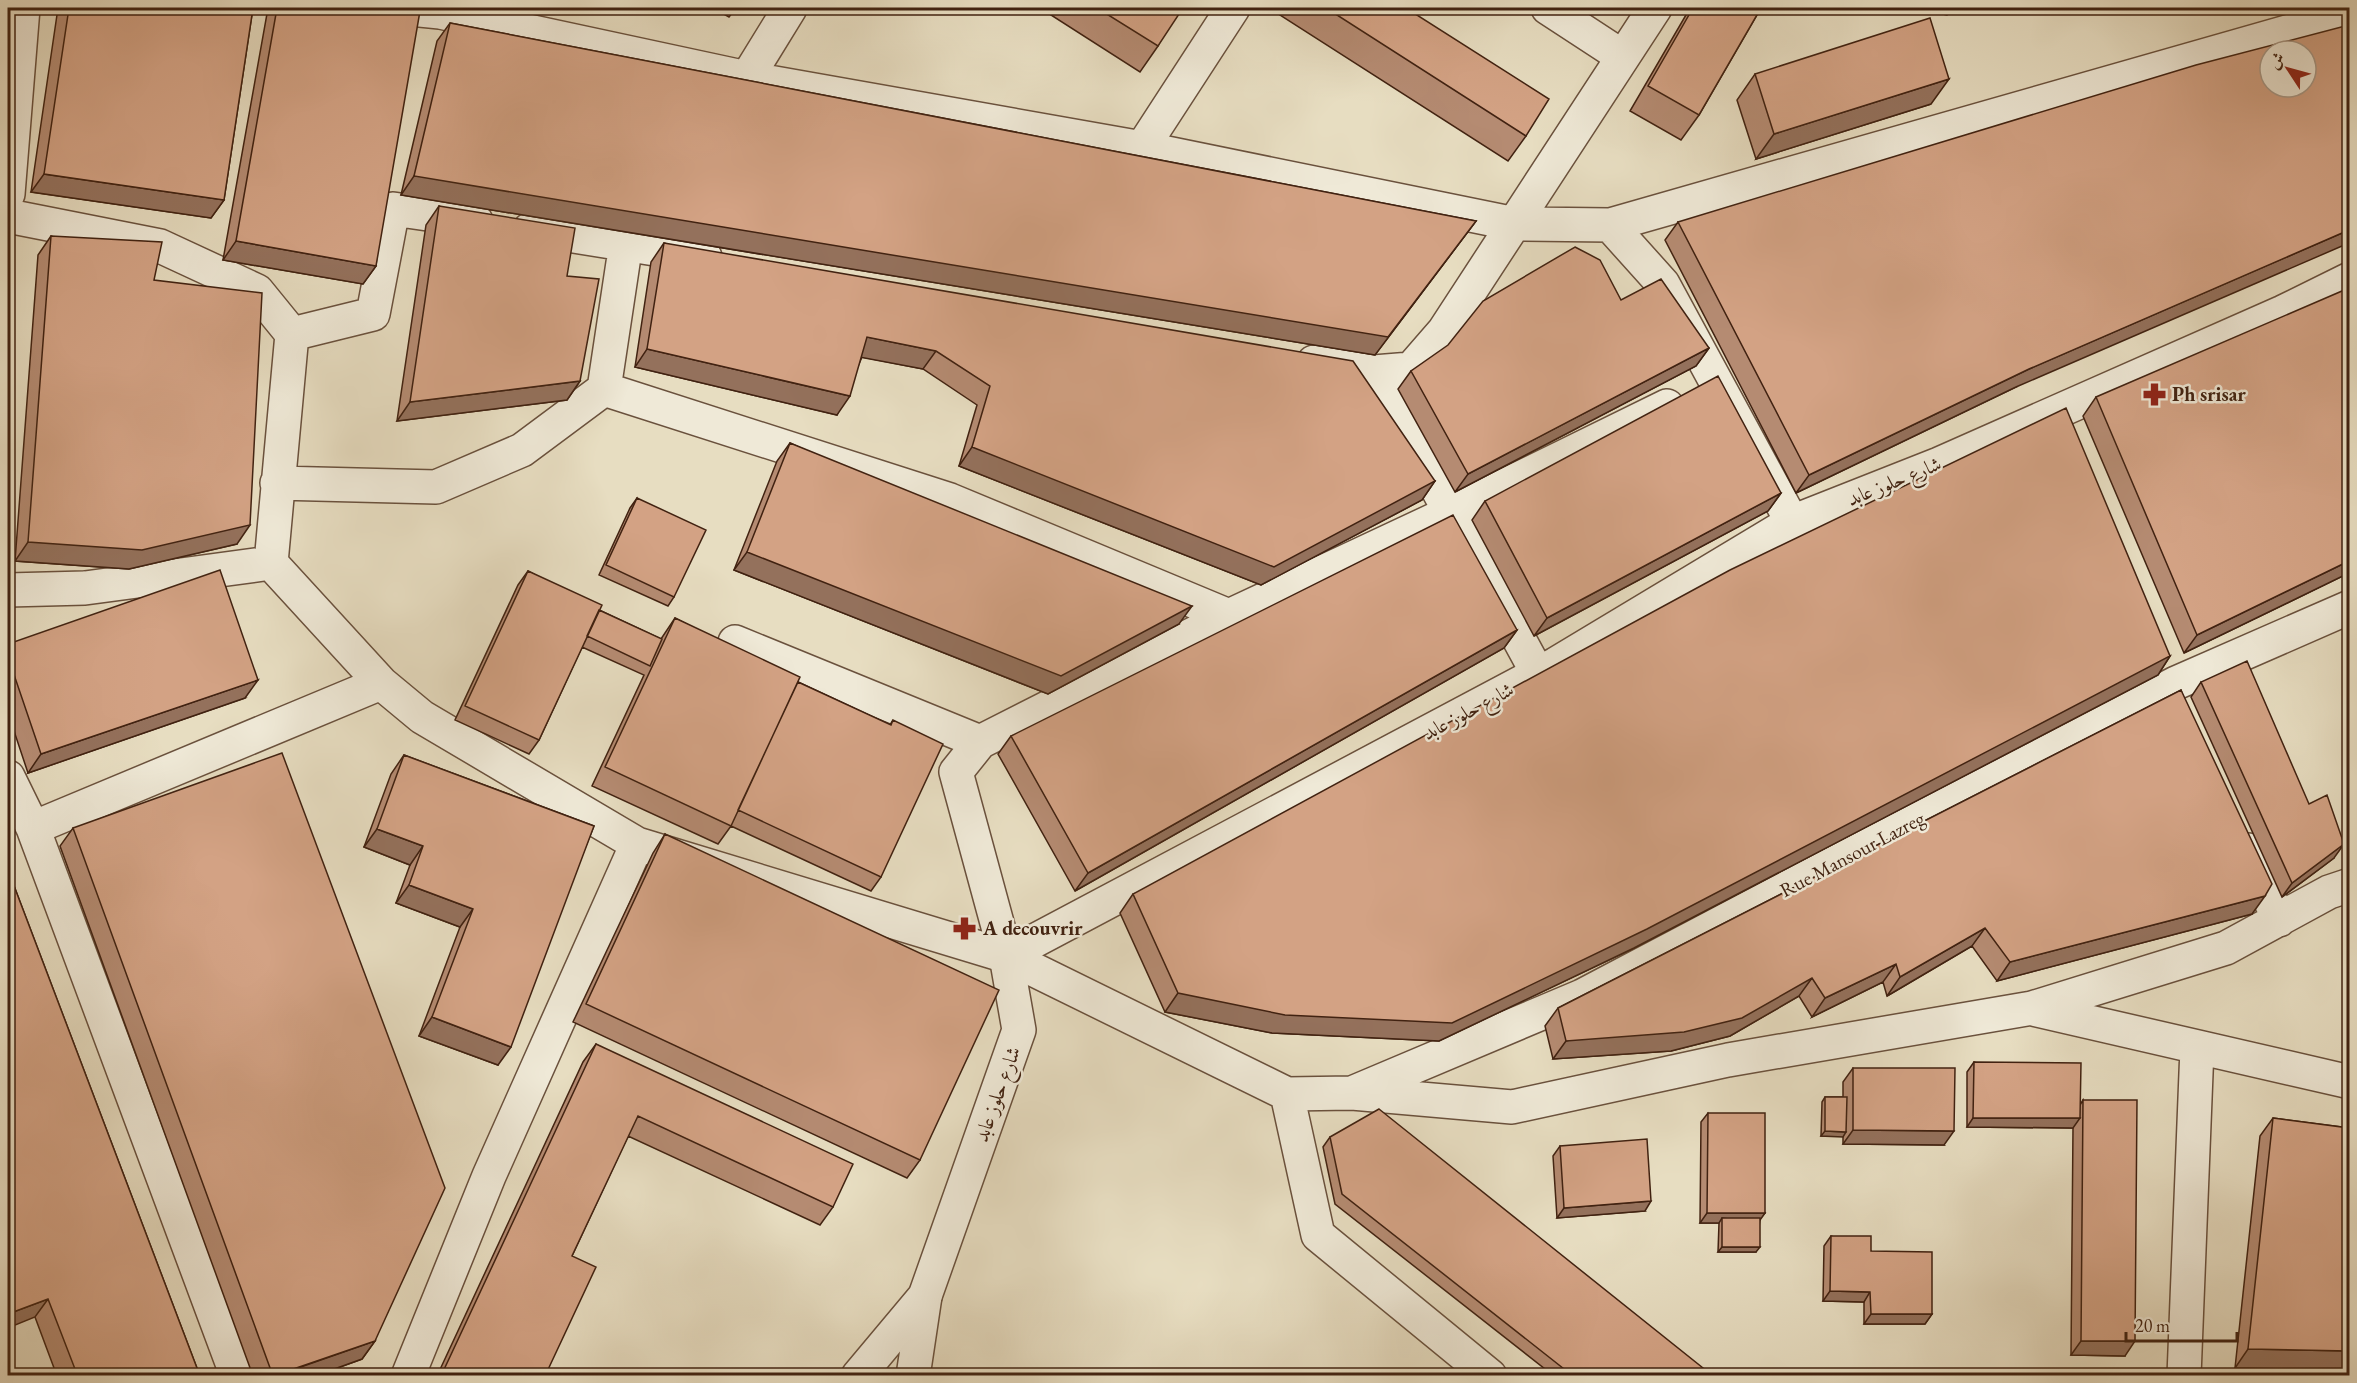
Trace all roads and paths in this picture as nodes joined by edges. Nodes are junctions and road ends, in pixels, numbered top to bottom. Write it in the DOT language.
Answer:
graph roads {
  1 [pos="23,8"];
  2 [pos="399,8"];
  3 [pos="790,8"];
  4 [pos="1233,8"];
  5 [pos="1548,8"];
  6 [pos="1655,8"];
  7 [pos="2349,14"];
  8 [pos="1623,57"];
  9 [pos="747,78"];
  10 [pos="1142,148"];
  11 [pos="8,194"];
  12 [pos="8,216"];
  13 [pos="1515,224"];
  14 [pos="1610,225"];
  15 [pos="626,243"];
  16 [pos="731,261"];
  17 [pos="2349,279"];
  18 [pos="292,334"];
  19 [pos="1281,356"];
  20 [pos="1374,372"];
  21 [pos="1717,381"];
  22 [pos="604,389"];
  23 [pos="2062,410"];
  24 [pos="2076,442"];
  25 [pos="277,483"];
  26 [pos="1449,513"];
  27 [pos="1792,522"];
  28 [pos="271,563"];
  29 [pos="8,590"];
  30 [pos="2349,607"];
  31 [pos="1229,616"];
  32 [pos="735,642"];
  33 [pos="2162,651"];
  34 [pos="1538,674"];
  35 [pos="381,683"];
  36 [pos="2176,683"];
  37 [pos="2190,716"];
  38 [pos="980,742"];
  39 [pos="8,777"];
  40 [pos="2237,823"];
  41 [pos="33,828"];
  42 [pos="636,844"];
  43 [pos="2343,883"];
  44 [pos="2279,920"];
  45 [pos="1006,956"];
  46 [pos="2031,1008"];
  47 [pos="2197,1048"];
  48 [pos="2349,1082"];
  49 [pos="1352,1093"];
  50 [pos="1287,1094"];
  51 [pos="925,1296"];
  52 [pos="237,1376"];
  53 [pos="408,1376"];
  54 [pos="858,1376"];
  55 [pos="913,1376"];
  56 [pos="1490,1376"];
  57 [pos="2184,1376"];
  1 -- 11 [label="street"];
  2 -- 9 [label="street"];
  3 -- 9 [label="street"];
  4 -- 10 [label="street"];
  5 -- 8 [label="street"];
  6 -- 8 [label="street"];
  7 -- 14 [label="street"];
  8 -- 13 [label="street"];
  9 -- 10 [label="street"];
  10 -- 13 [label="street"];
  12 -- 18 [label="street"];
  13 -- 14 [label="street"];
  13 -- 20 [label="street"];
  14 -- 21 [label="street"];
  15 -- 16 [label="street"];
  15 -- 18 [label="street"];
  15 -- 22 [label="street"];
  17 -- 23 [label="street, شارع حلوز عابد"];
  18 -- 25 [label="street"];
  19 -- 20 [label="street"];
  20 -- 26 [label="street"];
  21 -- 26 [label="street"];
  21 -- 27 [label="street"];
  22 -- 25 [label="street"];
  22 -- 31 [label="street"];
  23 -- 24 [label="street"];
  23 -- 27 [label="street, شارع حلوز عابد"];
  25 -- 28 [label="street"];
  26 -- 31 [label="street"];
  26 -- 34 [label="street"];
  27 -- 34 [label="street, شارع حلوز عابد"];
  28 -- 29 [label="street"];
  28 -- 35 [label="street"];
  30 -- 36 [label="street, Rue Mansour Lazreg"];
  31 -- 38 [label="street"];
  32 -- 38 [label="street"];
  33 -- 36 [label="street"];
  34 -- 45 [label="street, شارع حلوز عابد"];
  35 -- 41 [label="street"];
  35 -- 42 [label="street"];
  36 -- 37 [label="street"];
  36 -- 49 [label="street, Rue Mansour Lazreg"];
  38 -- 45 [label="street"];
  39 -- 41 [label="street"];
  40 -- 44 [label="street"];
  41 -- 52 [label="street"];
  42 -- 45 [label="street"];
  42 -- 53 [label="street"];
  43 -- 44 [label="street"];
  44 -- 46 [label="street"];
  45 -- 50 [label="street"];
  45 -- 51 [label="street, شارع حلوز عابد"];
  46 -- 47 [label="street"];
  46 -- 49 [label="street"];
  47 -- 48 [label="street"];
  47 -- 57 [label="street"];
  49 -- 50 [label="street"];
  50 -- 56 [label="street"];
  51 -- 54 [label="street, شارع حلوز عابد"];
  51 -- 55 [label="street"];
}
